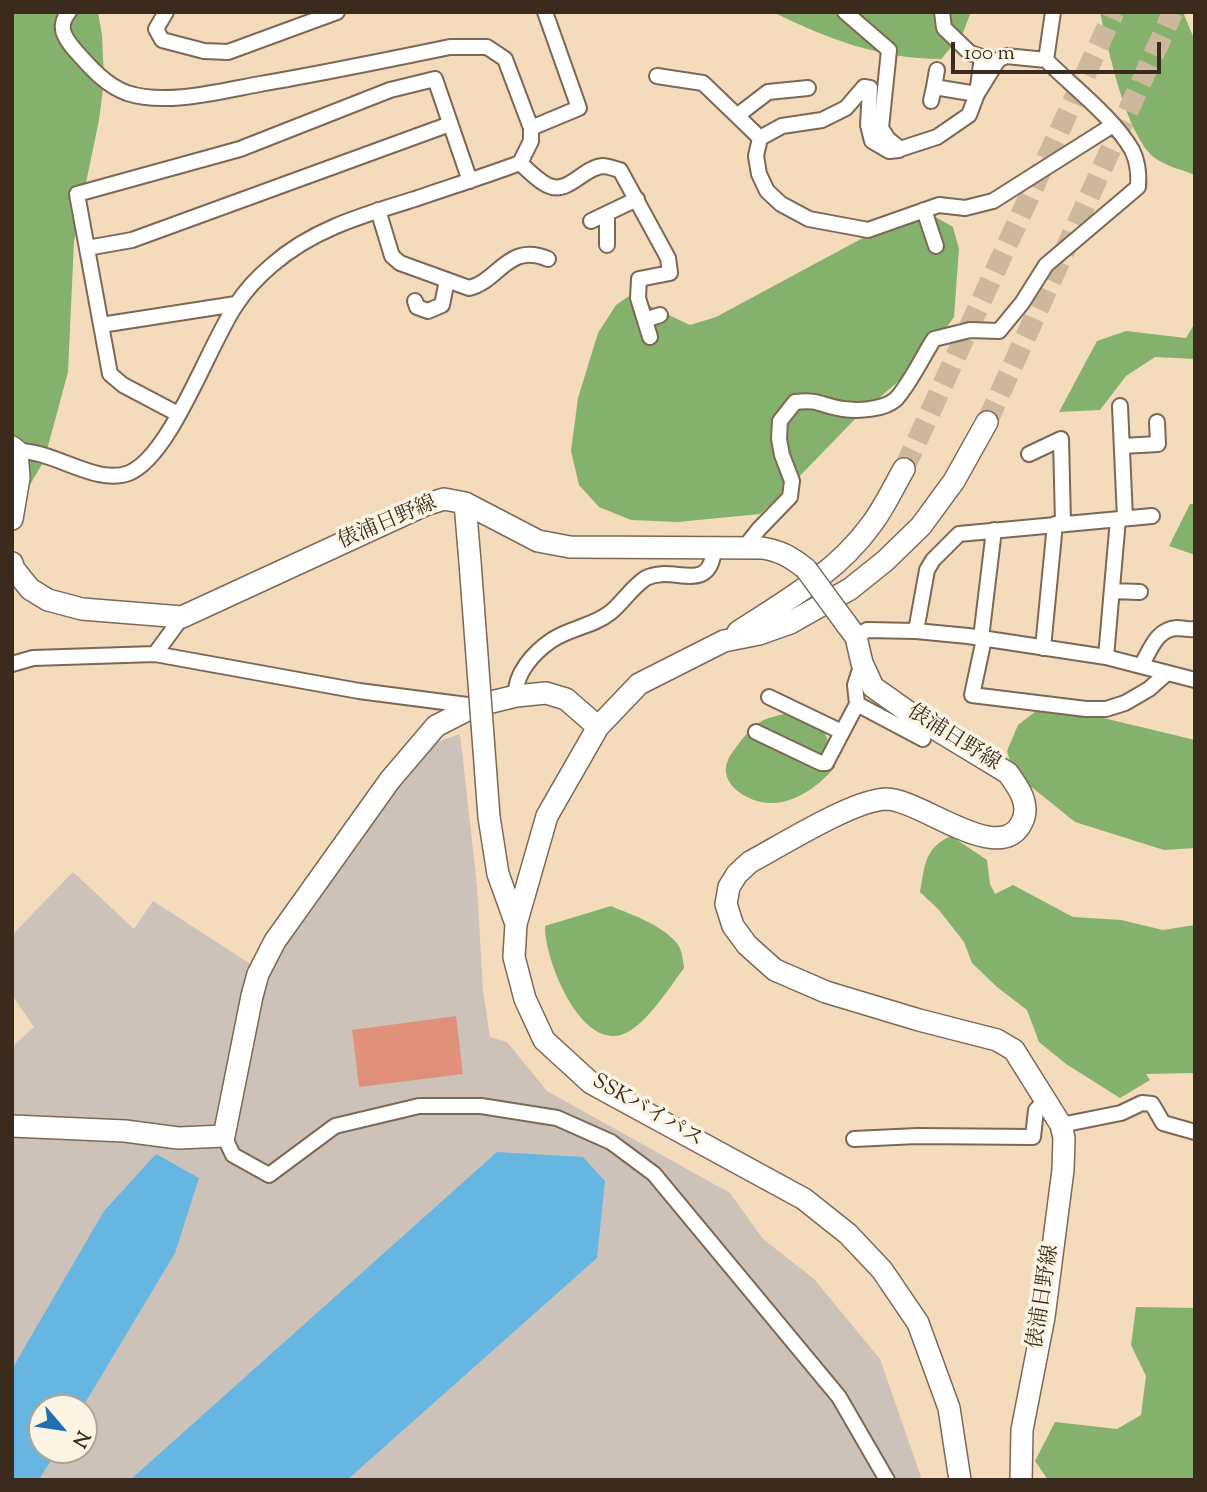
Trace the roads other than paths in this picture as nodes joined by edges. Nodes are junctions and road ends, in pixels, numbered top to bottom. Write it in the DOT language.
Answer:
graph roads {
  1 [pos="69,12"];
  2 [pos="166,12"];
  3 [pos="337,12"];
  4 [pos="545,12"];
  5 [pos="845,12"];
  6 [pos="942,12"];
  7 [pos="1053,12"];
  8 [pos="1046,60"];
  9 [pos="937,70"];
  10 [pos="657,76"];
  11 [pos="808,88"];
  12 [pos="977,94"];
  13 [pos="738,115"];
  14 [pos="450,124"];
  15 [pos="1113,125"];
  16 [pos="531,128"];
  17 [pos="760,138"];
  18 [pos="900,149"];
  19 [pos="520,163"];
  20 [pos="470,181"];
  21 [pos="637,199"];
  22 [pos="378,210"];
  23 [pos="924,210"];
  24 [pos="607,214"];
  25 [pos="591,221"];
  26 [pos="607,245"];
  27 [pos="936,246"];
  28 [pos="87,248"];
  29 [pos="548,259"];
  30 [pos="447,280"];
  31 [pos="415,301"];
  32 [pos="236,304"];
  33 [pos="660,315"];
  34 [pos="645,320"];
  35 [pos="101,325"];
  36 [pos="650,337"];
  37 [pos="1120,406"];
  38 [pos="178,414"];
  39 [pos="987,422"];
  40 [pos="1157,422"];
  41 [pos="1122,446"];
  42 [pos="15,449"];
  43 [pos="1029,454"];
  44 [pos="904,469"];
  45 [pos="465,503"];
  46 [pos="1152,516"];
  47 [pos="12,519"];
  48 [pos="1121,519"];
  49 [pos="1059,524"];
  50 [pos="993,530"];
  51 [pos="744,548"];
  52 [pos="714,549"];
  53 [pos="12,562"];
  54 [pos="1112,591"];
  55 [pos="1140,592"];
  56 [pos="182,617"];
  57 [pos="1195,629"];
  58 [pos="851,631"];
  59 [pos="916,631"];
  60 [pos="982,638"];
  61 [pos="724,641"];
  62 [pos="1042,648"];
  63 [pos="155,654"];
  64 [pos="1106,657"];
  65 [pos="862,663"];
  66 [pos="12,664"];
  67 [pos="1141,666"];
  68 [pos="1167,673"];
  69 [pos="1195,680"];
  70 [pos="516,696"];
  71 [pos="769,697"];
  72 [pos="857,704"];
  73 [pos="475,706"];
  74 [pos="598,727"];
  75 [pos="756,732"];
  76 [pos="842,732"];
  77 [pos="923,739"];
  78 [pos="516,924"];
  79 [pos="1046,1100"];
  80 [pos="1061,1125"];
  81 [pos="12,1126"];
  82 [pos="1195,1132"];
  83 [pos="224,1136"];
  84 [pos="854,1139"];
  85 [pos="887,1480"];
  86 [pos="960,1480"];
  87 [pos="1021,1480"];
  1 -- 16 [label="street"];
  2 -- 3 [label="street"];
  4 -- 16 [label="street"];
  5 -- 18 [label="street"];
  6 -- 12 [label="street"];
  7 -- 8 [label="street"];
  8 -- 12 [label="street"];
  8 -- 15 [label="street"];
  9 -- 12 [label="street"];
  10 -- 13 [label="street"];
  11 -- 13 [label="street"];
  12 -- 18 [label="street"];
  13 -- 17 [label="street"];
  14 -- 20 [label="street"];
  14 -- 28 [label="street"];
  14 -- 28 [label="street"];
  15 -- 23 [label="street"];
  15 -- 51 [label="street"];
  16 -- 19 [label="street"];
  17 -- 18 [label="street"];
  17 -- 23 [label="street"];
  19 -- 20 [label="street"];
  19 -- 21 [label="street"];
  20 -- 22 [label="street"];
  21 -- 24 [label="street"];
  21 -- 34 [label="street"];
  22 -- 30 [label="street"];
  22 -- 32 [label="street"];
  23 -- 27 [label="street"];
  24 -- 25 [label="street"];
  24 -- 26 [label="street"];
  28 -- 35 [label="street"];
  29 -- 30 [label="street"];
  30 -- 31 [label="street"];
  32 -- 35 [label="street"];
  32 -- 38 [label="street"];
  33 -- 34 [label="street"];
  34 -- 36 [label="street"];
  35 -- 38 [label="street"];
  37 -- 41 [label="street"];
  38 -- 42 [label="street"];
  39 -- 61 [label="street, SSKバイパス"];
  40 -- 41 [label="street"];
  41 -- 48 [label="street"];
  42 -- 47 [label="street"];
  43 -- 49 [label="street"];
  44 -- 61 [label="street"];
  45 -- 52 [label="street, 俵浦日野線"];
  45 -- 56 [label="street, 俵浦日野線"];
  45 -- 78 [label="street, bridge"];
  46 -- 48 [label="street"];
  48 -- 49 [label="street"];
  48 -- 54 [label="street"];
  49 -- 50 [label="street"];
  49 -- 62 [label="street"];
  50 -- 59 [label="street"];
  50 -- 60 [label="street"];
  51 -- 52 [label="street, 俵浦日野線"];
  51 -- 58 [label="street, 俵浦日野線, bridge"];
  52 -- 70 [label="street"];
  53 -- 56 [label="street, 俵浦日野線"];
  54 -- 55 [label="street"];
  54 -- 64 [label="street"];
  56 -- 63 [label="street"];
  57 -- 67 [label="street"];
  58 -- 59 [label="street"];
  58 -- 65 [label="street, 俵浦日野線"];
  59 -- 60 [label="street"];
  60 -- 62 [label="street"];
  60 -- 68 [label="street"];
  61 -- 74 [label="street, SSKバイパス"];
  62 -- 64 [label="street"];
  63 -- 66 [label="street"];
  63 -- 73 [label="street"];
  64 -- 67 [label="street"];
  65 -- 72 [label="street"];
  65 -- 79 [label="street, 俵浦日野線"];
  67 -- 68 [label="street"];
  68 -- 69 [label="street"];
  70 -- 73 [label="street"];
  70 -- 74 [label="street"];
  71 -- 76 [label="street"];
  72 -- 76 [label="street"];
  72 -- 77 [label="street"];
  73 -- 83 [label="street"];
  74 -- 78 [label="street, SSKバイパス"];
  75 -- 76 [label="street"];
  78 -- 86 [label="street, SSKバイパス"];
  79 -- 80 [label="street, 俵浦日野線"];
  79 -- 84 [label="street"];
  80 -- 82 [label="street"];
  80 -- 87 [label="street, 俵浦日野線"];
  81 -- 83 [label="street"];
  83 -- 85 [label="street"];
}
